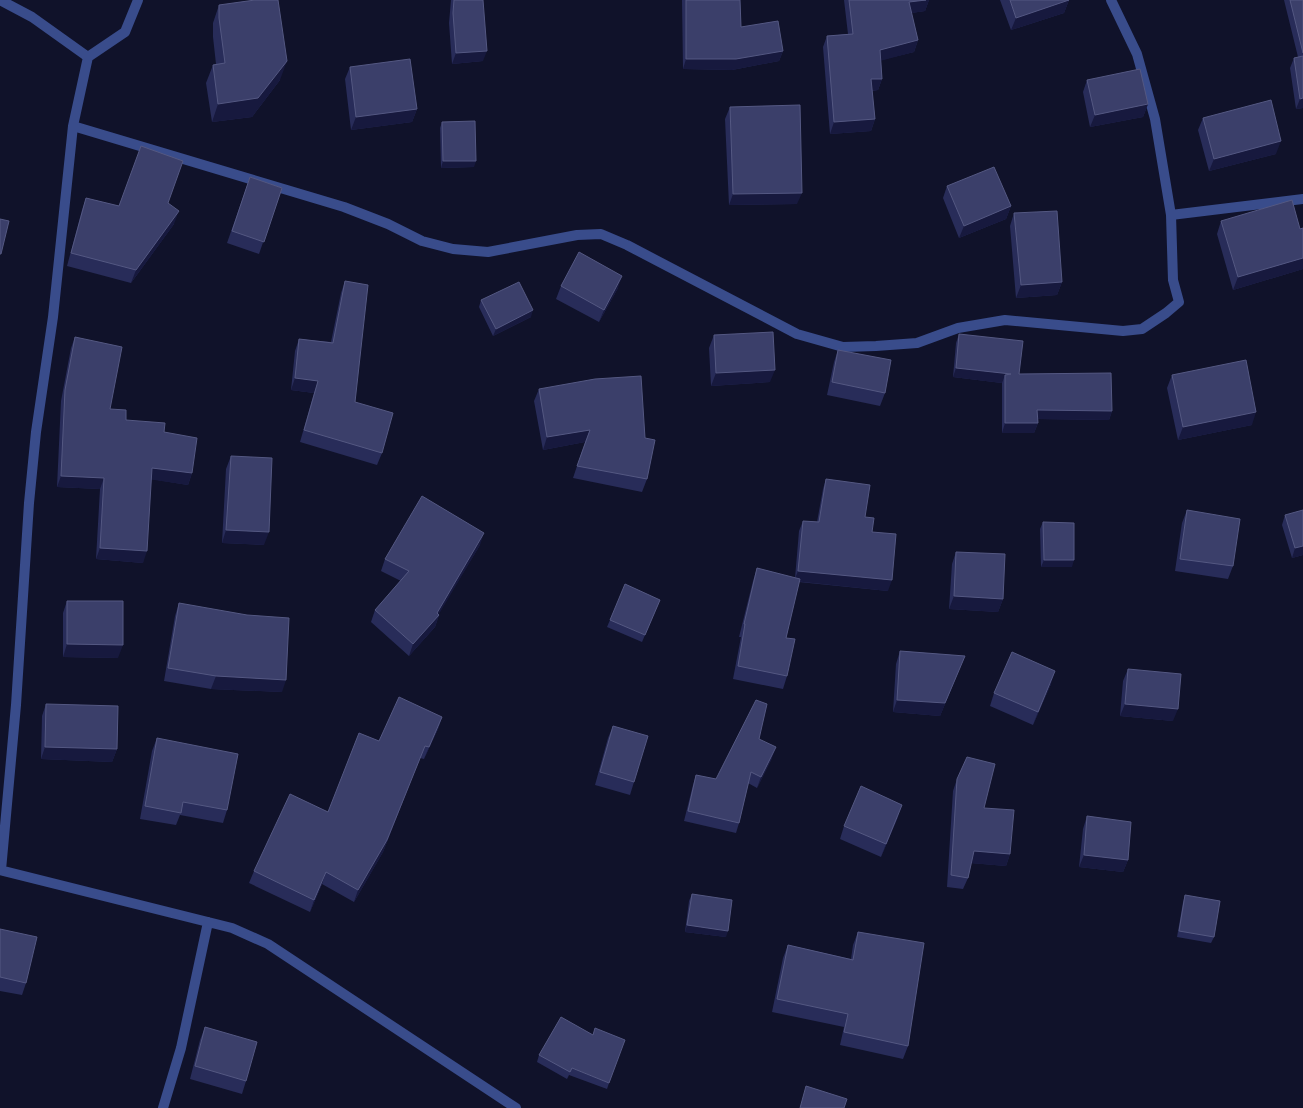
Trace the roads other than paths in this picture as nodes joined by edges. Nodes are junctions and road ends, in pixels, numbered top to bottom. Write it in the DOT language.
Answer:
graph roads {
  1 [pos="0,0"];
  2 [pos="138,0"];
  3 [pos="1111,0"];
  4 [pos="88,57"];
  5 [pos="73,126"];
  6 [pos="1303,199"];
  7 [pos="1171,215"];
  8 [pos="0,870"];
  9 [pos="208,922"];
  10 [pos="163,1108"];
  11 [pos="516,1108"];
  1 -- 4 [label="street"];
  2 -- 4 [label="street"];
  3 -- 7 [label="street"];
  4 -- 5 [label="street"];
  5 -- 7 [label="street"];
  5 -- 8 [label="street"];
  6 -- 7 [label="street"];
  8 -- 9 [label="street"];
  9 -- 10 [label="street"];
  9 -- 11 [label="street"];
}
